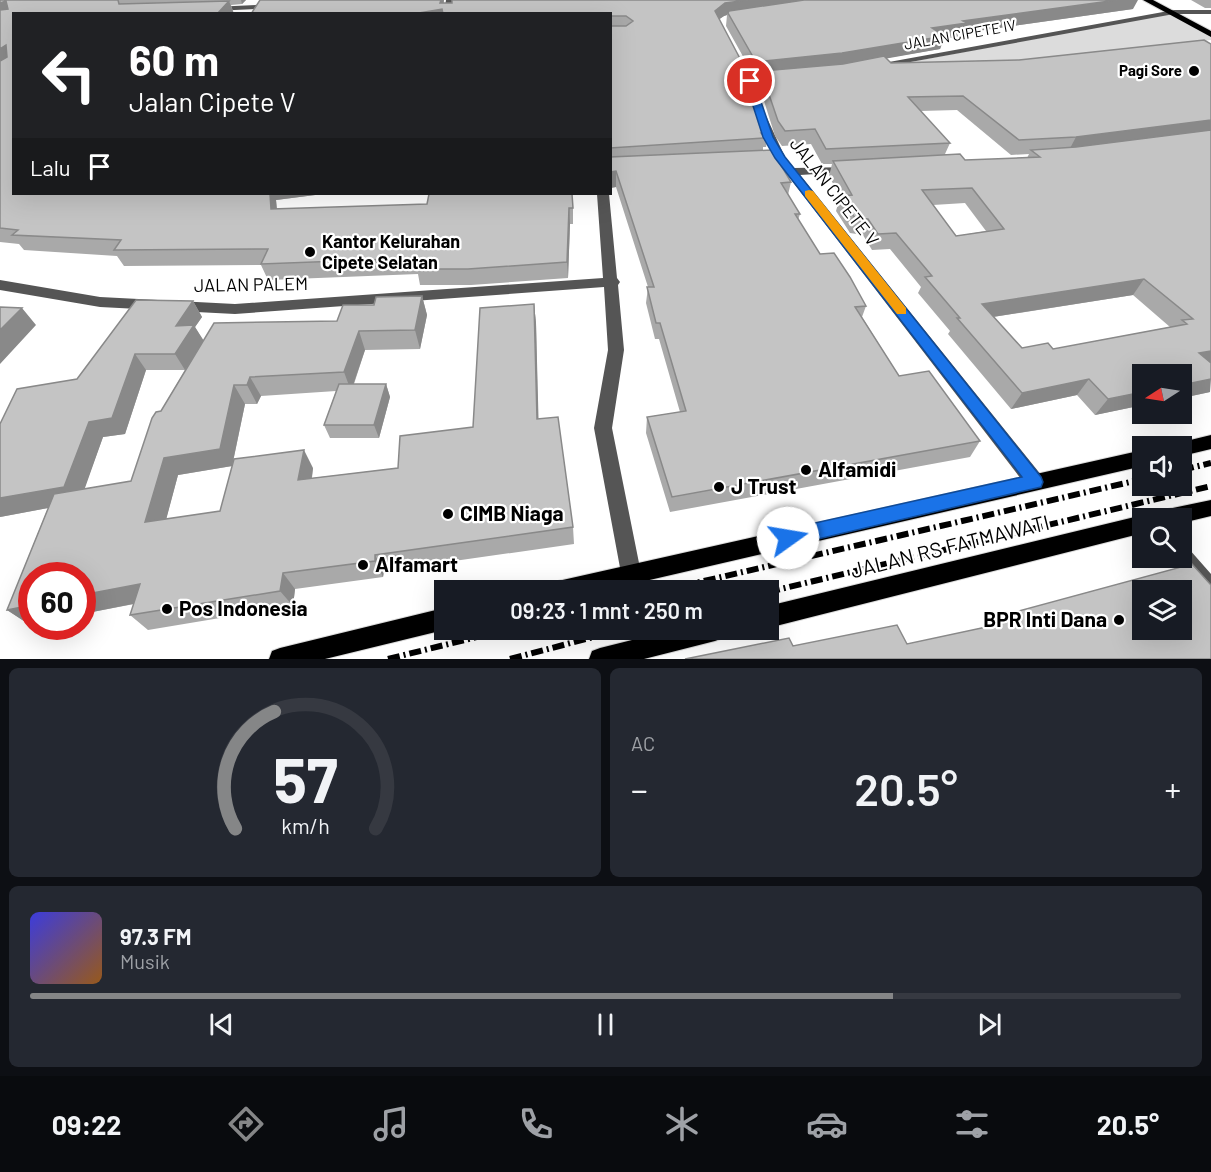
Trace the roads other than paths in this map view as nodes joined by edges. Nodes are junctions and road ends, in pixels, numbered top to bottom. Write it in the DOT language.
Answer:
graph roads {
  1 [pos="1147,0"];
  2 [pos="288,6"];
  3 [pos="199,10"];
  4 [pos="1174,12"];
  5 [pos="1211,12"];
  6 [pos="1211,34"];
  7 [pos="909,70"];
  8 [pos="794,76"];
  9 [pos="753,92"];
  10 [pos="757,103"];
  11 [pos="861,168"];
  12 [pos="792,172"];
  13 [pos="603,195"];
  14 [pos="613,282"];
  15 [pos="0,285"];
  16 [pos="235,309"];
  17 [pos="223,328"];
  18 [pos="1211,442"];
  19 [pos="1192,447"];
  20 [pos="1132,460"];
  21 [pos="1035,482"];
  22 [pos="1211,508"];
  23 [pos="1192,512"];
  24 [pos="1132,527"];
  25 [pos="1192,568"];
  26 [pos="631,573"];
  27 [pos="603,580"];
  28 [pos="1211,590"];
  29 [pos="779,614"];
  30 [pos="434,621"];
  31 [pos="675,640"];
  32 [pos="280,659"];
  33 [pos="600,659"];
  1 -- 4 [label="main road"];
  2 -- 3 [label="street"];
  4 -- 5 [label="street, JALAN CIPETE IV"];
  4 -- 6 [label="main road"];
  4 -- 7 [label="street, JALAN CIPETE IV"];
  8 -- 9 [label="street"];
  10 -- 12 [label="street, JALAN CIPETE V"];
  11 -- 12 [label="street"];
  12 -- 21 [label="street, JALAN CIPETE V"];
  13 -- 14 [label="street"];
  14 -- 16 [label="street, JALAN PALEM"];
  14 -- 26 [label="street"];
  15 -- 16 [label="street, JALAN PALEM"];
  16 -- 17 [label="street"];
  18 -- 19 [label="main road"];
  20 -- 21 [label="main road"];
  21 -- 26 [label="main road"];
  22 -- 23 [label="main road"];
  24 -- 29 [label="main road, JALAN RS FATMAWATI"];
  25 -- 28 [label="street"];
  26 -- 27 [label="main road"];
  30 -- 32 [label="main road"];
  31 -- 33 [label="main road"];
}
